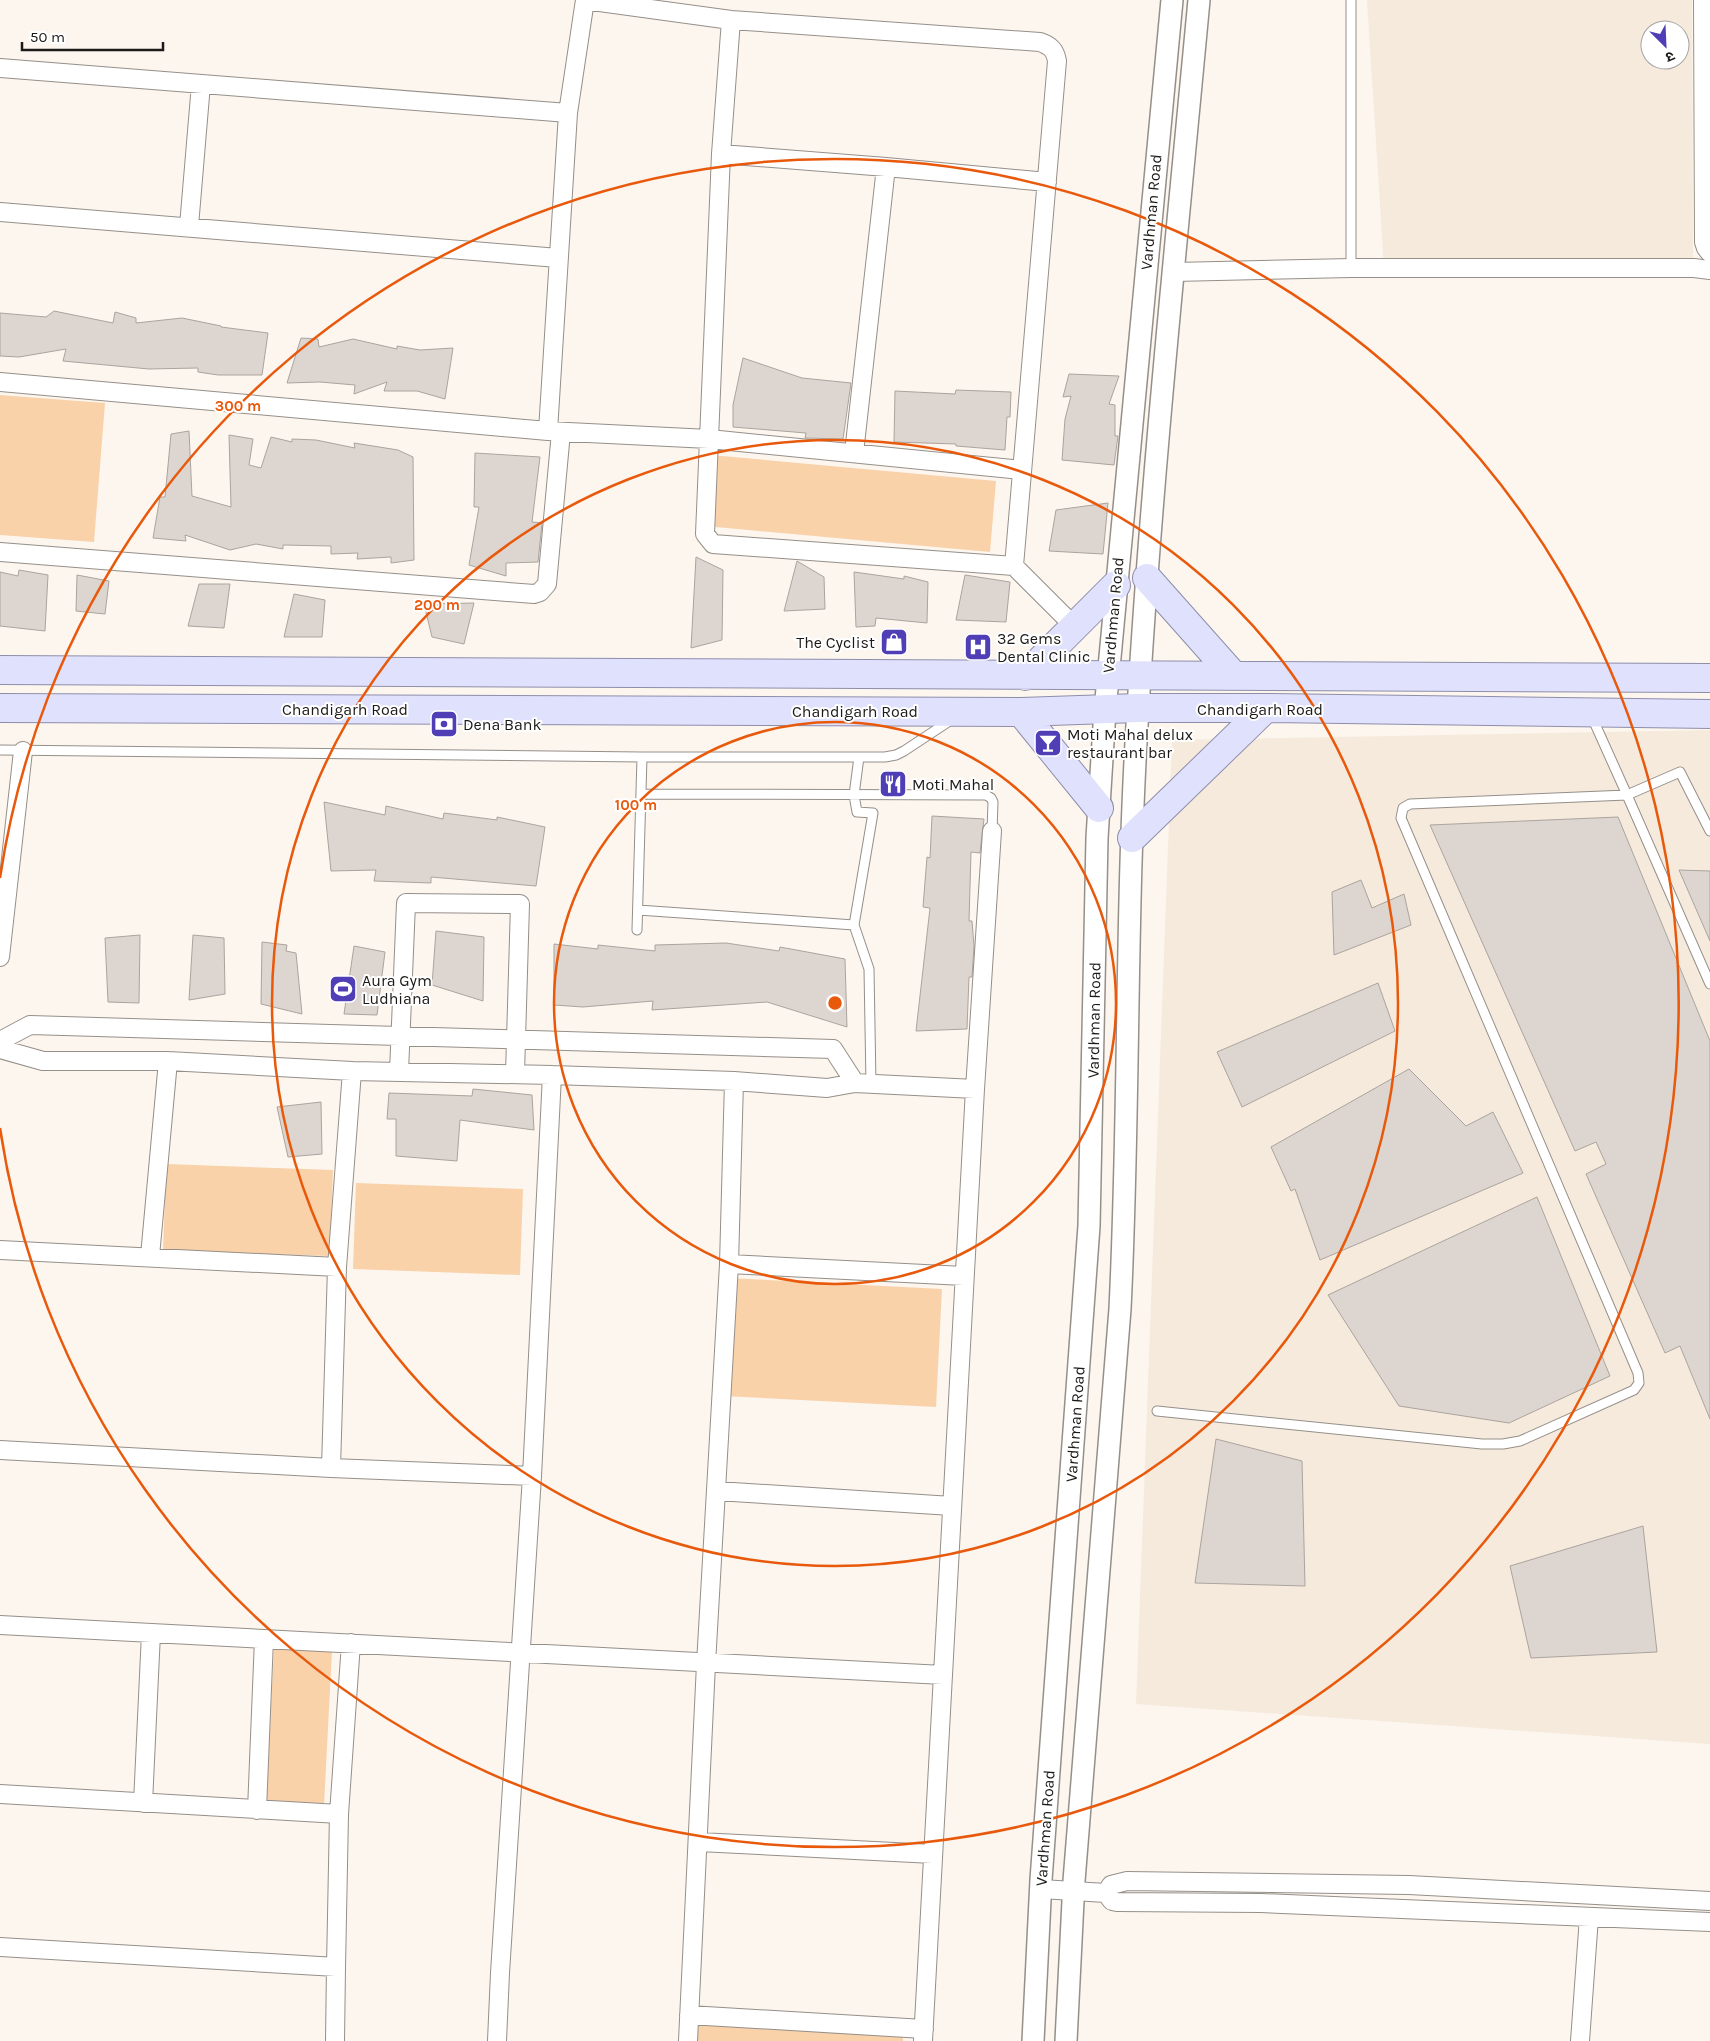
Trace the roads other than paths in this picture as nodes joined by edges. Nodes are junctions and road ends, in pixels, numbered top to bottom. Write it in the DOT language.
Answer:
graph roads {
  1 [pos="585,0"];
  2 [pos="1172,0"];
  3 [pos="1199,0"];
  4 [pos="1351,0"];
  5 [pos="1703,0"];
  6 [pos="731,20"];
  7 [pos="0,68"];
  8 [pos="201,84"];
  9 [pos="568,113"];
  10 [pos="721,154"];
  11 [pos="886,167"];
  12 [pos="1046,182"];
  13 [pos="0,212"];
  14 [pos="188,226"];
  15 [pos="1710,253"];
  16 [pos="558,258"];
  17 [pos="1351,268"];
  18 [pos="1710,270"];
  19 [pos="1174,272"];
  20 [pos="0,382"];
  21 [pos="554,431"];
  22 [pos="709,440"];
  23 [pos="854,453"];
  24 [pos="1022,470"];
  25 [pos="0,552"];
  26 [pos="1014,566"];
  27 [pos="1147,578"];
  28 [pos="1116,586"];
  29 [pos="1075,627"];
  30 [pos="0,670"];
  31 [pos="1025,676"];
  32 [pos="1140,676"];
  33 [pos="1234,676"];
  34 [pos="1108,677"];
  35 [pos="1710,678"];
  36 [pos="0,708"];
  37 [pos="1138,708"];
  38 [pos="1266,708"];
  39 [pos="1105,710"];
  40 [pos="964,711"];
  41 [pos="1021,712"];
  42 [pos="1590,713"];
  43 [pos="1710,714"];
  44 [pos="0,750"];
  45 [pos="23,751"];
  46 [pos="642,757"];
  47 [pos="859,757"];
  48 [pos="641,794"];
  49 [pos="854,795"];
  50 [pos="1627,795"];
  51 [pos="1099,808"];
  52 [pos="992,831"];
  53 [pos="1710,831"];
  54 [pos="1132,838"];
  55 [pos="638,910"];
  56 [pos="854,925"];
  57 [pos="637,930"];
  58 [pos="0,957"];
  59 [pos="1710,984"];
  60 [pos="400,1036"];
  61 [pos="516,1040"];
  62 [pos="0,1041"];
  63 [pos="0,1048"];
  64 [pos="168,1061"];
  65 [pos="352,1071"];
  66 [pos="399,1072"];
  67 [pos="515,1074"];
  68 [pos="552,1075"];
  69 [pos="734,1081"];
  70 [pos="863,1084"];
  71 [pos="975,1089"];
  72 [pos="0,1250"];
  73 [pos="150,1256"];
  74 [pos="729,1264"];
  75 [pos="337,1267"];
  76 [pos="964,1276"];
  77 [pos="1158,1411"];
  78 [pos="0,1450"];
  79 [pos="331,1468"];
  80 [pos="532,1476"];
  81 [pos="717,1491"];
  82 [pos="952,1506"];
  83 [pos="0,1625"];
  84 [pos="151,1633"];
  85 [pos="264,1639"];
  86 [pos="351,1643"];
  87 [pos="521,1652"];
  88 [pos="706,1664"];
  89 [pos="943,1675"];
  90 [pos="0,1794"];
  91 [pos="143,1803"];
  92 [pos="257,1810"];
  93 [pos="339,1814"];
  94 [pos="699,1842"];
  95 [pos="933,1854"];
  96 [pos="1041,1889"];
  97 [pos="1074,1891"];
  98 [pos="1106,1893"];
  99 [pos="1710,1901"];
  100 [pos="1588,1917"];
  101 [pos="1710,1922"];
  102 [pos="0,1947"];
  103 [pos="336,1967"];
  104 [pos="689,2015"];
  105 [pos="923,2035"];
  106 [pos="335,2041"];
  107 [pos="497,2041"];
  108 [pos="688,2041"];
  109 [pos="1032,2041"];
  110 [pos="1066,2041"];
  111 [pos="1580,2041"];
  1 -- 6 [label="street"];
  1 -- 9 [label="street"];
  2 -- 28 [label="street, Vardhman Road"];
  3 -- 19 [label="street, Vardhman Road"];
  4 -- 17 [label="lane"];
  5 -- 15 [label="street"];
  6 -- 10 [label="street"];
  6 -- 12 [label="street"];
  7 -- 8 [label="street"];
  8 -- 9 [label="street"];
  8 -- 14 [label="street"];
  9 -- 16 [label="street"];
  10 -- 11 [label="street"];
  10 -- 22 [label="street"];
  11 -- 12 [label="street"];
  11 -- 23 [label="street"];
  12 -- 24 [label="street"];
  13 -- 14 [label="street"];
  14 -- 16 [label="street"];
  16 -- 21 [label="street"];
  17 -- 18 [label="street"];
  17 -- 19 [label="street"];
  19 -- 27 [label="street, Vardhman Road"];
  20 -- 21 [label="street"];
  21 -- 22 [label="street"];
  21 -- 25 [label="street"];
  22 -- 23 [label="street"];
  22 -- 26 [label="street"];
  23 -- 24 [label="street"];
  24 -- 26 [label="street"];
  26 -- 29 [label="street"];
  27 -- 32 [label="street, Vardhman Road"];
  27 -- 33 [label="main road"];
  28 -- 29 [label="main road"];
  28 -- 34 [label="street, Vardhman Road"];
  29 -- 31 [label="main road"];
  30 -- 31 [label="main road, Chandigarh Road"];
  31 -- 34 [label="main road, Chandigarh Road"];
  32 -- 33 [label="main road, Chandigarh Road"];
  32 -- 34 [label="main road, Chandigarh Road"];
  32 -- 37 [label="street, Vardhman Road"];
  33 -- 35 [label="main road, Chandigarh Road"];
  34 -- 39 [label="street, Vardhman Road"];
  36 -- 40 [label="main road, Chandigarh Road"];
  37 -- 38 [label="main road, Chandigarh Road"];
  37 -- 39 [label="main road, Chandigarh Road"];
  37 -- 54 [label="street, Vardhman Road"];
  38 -- 42 [label="main road, Chandigarh Road"];
  38 -- 54 [label="main road"];
  39 -- 41 [label="main road, Chandigarh Road"];
  39 -- 51 [label="street, Vardhman Road"];
  40 -- 41 [label="main road, Chandigarh Road"];
  40 -- 47 [label="lane"];
  41 -- 51 [label="main road"];
  42 -- 43 [label="main road, Chandigarh Road"];
  42 -- 50 [label="lane"];
  44 -- 45 [label="lane"];
  45 -- 46 [label="lane"];
  45 -- 58 [label="street"];
  46 -- 47 [label="lane"];
  46 -- 48 [label="lane"];
  47 -- 49 [label="lane"];
  48 -- 49 [label="lane"];
  48 -- 55 [label="lane"];
  49 -- 52 [label="lane"];
  49 -- 56 [label="lane"];
  50 -- 53 [label="lane"];
  50 -- 59 [label="lane"];
  50 -- 77 [label="lane"];
  51 -- 96 [label="street, Vardhman Road"];
  52 -- 71 [label="street"];
  54 -- 97 [label="street, Vardhman Road"];
  55 -- 56 [label="lane"];
  55 -- 57 [label="lane"];
  56 -- 70 [label="lane"];
  60 -- 61 [label="street"];
  60 -- 61 [label="street"];
  60 -- 62 [label="street"];
  60 -- 66 [label="street"];
  61 -- 67 [label="street"];
  61 -- 70 [label="street"];
  63 -- 64 [label="street"];
  64 -- 65 [label="street"];
  64 -- 73 [label="street"];
  65 -- 66 [label="street"];
  65 -- 75 [label="street"];
  66 -- 67 [label="street"];
  67 -- 68 [label="street"];
  68 -- 69 [label="street"];
  68 -- 80 [label="street"];
  69 -- 70 [label="street"];
  69 -- 74 [label="street"];
  70 -- 71 [label="street"];
  71 -- 76 [label="street"];
  72 -- 73 [label="street"];
  73 -- 75 [label="street"];
  74 -- 76 [label="street"];
  74 -- 81 [label="street"];
  75 -- 79 [label="street"];
  76 -- 82 [label="street"];
  78 -- 79 [label="street"];
  79 -- 80 [label="street"];
  80 -- 87 [label="street"];
  81 -- 82 [label="street"];
  81 -- 88 [label="street"];
  82 -- 89 [label="street"];
  83 -- 84 [label="street"];
  84 -- 85 [label="street"];
  84 -- 91 [label="street"];
  85 -- 86 [label="street"];
  85 -- 92 [label="street"];
  86 -- 87 [label="street"];
  86 -- 93 [label="street"];
  87 -- 88 [label="street"];
  87 -- 107 [label="street"];
  88 -- 89 [label="street"];
  88 -- 94 [label="street"];
  89 -- 95 [label="street"];
  90 -- 91 [label="street"];
  91 -- 92 [label="street"];
  92 -- 93 [label="street"];
  93 -- 103 [label="street"];
  94 -- 95 [label="street"];
  94 -- 104 [label="street"];
  95 -- 105 [label="street"];
  96 -- 97 [label="street"];
  96 -- 109 [label="street, Vardhman Road"];
  97 -- 98 [label="street"];
  97 -- 110 [label="street, Vardhman Road"];
  98 -- 99 [label="street"];
  98 -- 100 [label="street"];
  100 -- 101 [label="street"];
  100 -- 111 [label="street"];
  102 -- 103 [label="street"];
  103 -- 106 [label="street"];
  104 -- 105 [label="street"];
  104 -- 108 [label="street"];
}
